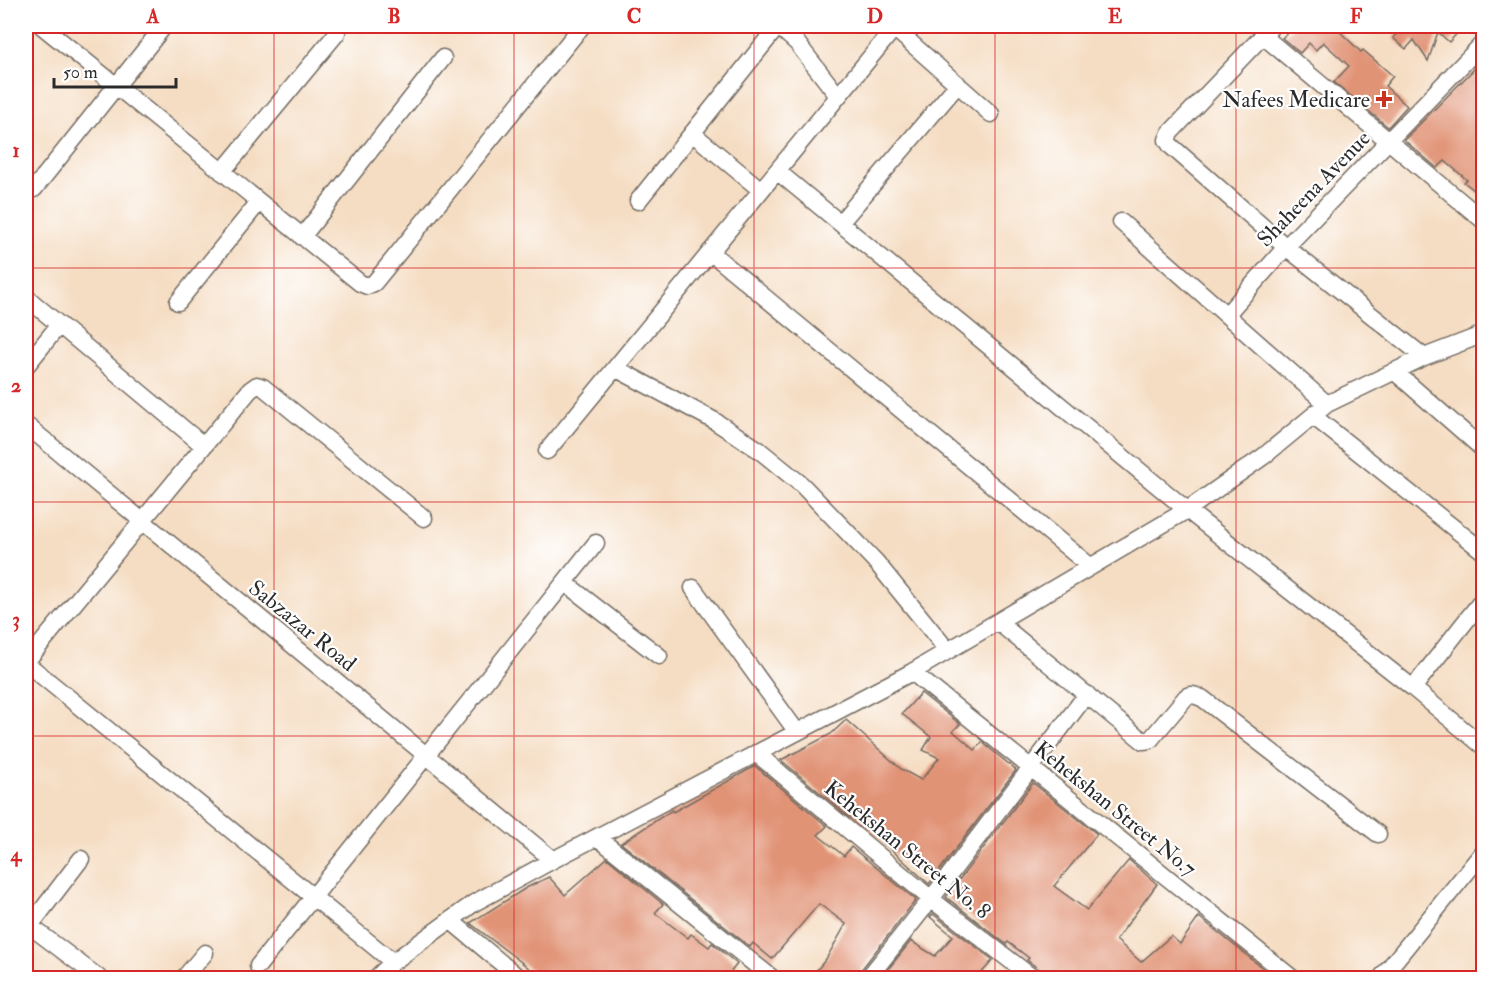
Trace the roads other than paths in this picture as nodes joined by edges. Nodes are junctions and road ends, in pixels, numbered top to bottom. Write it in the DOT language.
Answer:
graph roads {
  1 [pos="42,26"];
  2 [pos="164,26"];
  3 [pos="582,26"];
  4 [pos="778,26"];
  5 [pos="895,27"];
  6 [pos="1267,30"];
  7 [pos="337,33"];
  8 [pos="1484,42"];
  9 [pos="443,58"];
  10 [pos="958,84"];
  11 [pos="116,86"];
  12 [pos="838,96"];
  13 [pos="991,114"];
  14 [pos="692,134"];
  15 [pos="1388,141"];
  16 [pos="777,171"];
  17 [pos="222,172"];
  18 [pos="34,189"];
  19 [pos="761,190"];
  20 [pos="638,201"];
  21 [pos="259,202"];
  22 [pos="1484,221"];
  23 [pos="1120,222"];
  24 [pos="840,223"];
  25 [pos="302,237"];
  26 [pos="1286,247"];
  27 [pos="710,252"];
  28 [pos="26,297"];
  29 [pos="178,302"];
  30 [pos="1227,314"];
  31 [pos="59,325"];
  32 [pos="1484,334"];
  33 [pos="1424,357"];
  34 [pos="26,366"];
  35 [pos="615,368"];
  36 [pos="1394,371"];
  37 [pos="1327,404"];
  38 [pos="1313,416"];
  39 [pos="26,425"];
  40 [pos="204,446"];
  41 [pos="1484,450"];
  42 [pos="547,451"];
  43 [pos="1188,510"];
  44 [pos="424,518"];
  45 [pos="142,521"];
  46 [pos="596,543"];
  47 [pos="1484,552"];
  48 [pos="1091,567"];
  49 [pos="565,583"];
  50 [pos="693,588"];
  51 [pos="1484,598"];
  52 [pos="998,622"];
  53 [pos="948,651"];
  54 [pos="659,656"];
  55 [pos="27,668"];
  56 [pos="912,672"];
  57 [pos="1413,688"];
  58 [pos="1087,694"];
  59 [pos="797,732"];
  60 [pos="1484,747"];
  61 [pos="756,753"];
  62 [pos="426,756"];
  63 [pos="1031,768"];
  64 [pos="1378,834"];
  65 [pos="597,837"];
  66 [pos="1483,853"];
  67 [pos="81,859"];
  68 [pos="553,860"];
  69 [pos="313,897"];
  70 [pos="932,899"];
  71 [pos="450,920"];
  72 [pos="27,927"];
  73 [pos="205,953"];
  74 [pos="393,962"];
  75 [pos="258,966"];
  76 [pos="99,978"];
  77 [pos="184,978"];
  78 [pos="376,978"];
  79 [pos="519,978"];
  80 [pos="771,978"];
  81 [pos="868,978"];
  82 [pos="1033,978"];
  83 [pos="1292,978"];
  84 [pos="1381,978"];
  1 -- 11 [label="street"];
  2 -- 11 [label="street"];
  3 -- 25 [label="street"];
  4 -- 12 [label="street"];
  4 -- 14 [label="street"];
  5 -- 10 [label="street"];
  5 -- 12 [label="street"];
  6 -- 15 [label="street"];
  6 -- 26 [label="street"];
  7 -- 17 [label="street"];
  8 -- 15 [label="street, Shaheena Avenue"];
  9 -- 25 [label="street"];
  10 -- 13 [label="street"];
  10 -- 24 [label="street"];
  11 -- 17 [label="street"];
  11 -- 18 [label="street"];
  12 -- 16 [label="street"];
  14 -- 19 [label="street"];
  14 -- 20 [label="street"];
  15 -- 22 [label="street"];
  15 -- 26 [label="street, Shaheena Avenue"];
  16 -- 19 [label="street"];
  16 -- 24 [label="street"];
  17 -- 21 [label="street"];
  19 -- 27 [label="street"];
  21 -- 25 [label="street"];
  21 -- 29 [label="street"];
  23 -- 30 [label="street"];
  24 -- 43 [label="street"];
  26 -- 30 [label="street, Shaheena Avenue"];
  26 -- 33 [label="street"];
  27 -- 35 [label="street"];
  27 -- 48 [label="street"];
  28 -- 31 [label="street"];
  30 -- 37 [label="street"];
  31 -- 34 [label="street"];
  31 -- 40 [label="street"];
  32 -- 33 [label="street"];
  33 -- 36 [label="street"];
  35 -- 42 [label="street"];
  35 -- 53 [label="street"];
  36 -- 37 [label="street"];
  36 -- 41 [label="street"];
  37 -- 38 [label="street"];
  38 -- 43 [label="street"];
  38 -- 47 [label="street"];
  39 -- 45 [label="street, Sabzazar Road"];
  40 -- 44 [label="street"];
  40 -- 45 [label="street"];
  43 -- 48 [label="street"];
  43 -- 57 [label="street"];
  45 -- 55 [label="street"];
  45 -- 62 [label="street, Sabzazar Road"];
  46 -- 49 [label="street"];
  48 -- 52 [label="street"];
  49 -- 54 [label="street"];
  49 -- 62 [label="street"];
  50 -- 59 [label="street"];
  51 -- 57 [label="street"];
  52 -- 53 [label="street"];
  52 -- 58 [label="street"];
  53 -- 56 [label="street"];
  55 -- 69 [label="street"];
  56 -- 59 [label="street"];
  56 -- 63 [label="street, Kehekshan Street No.7"];
  57 -- 60 [label="street"];
  58 -- 63 [label="street"];
  58 -- 64 [label="street"];
  59 -- 61 [label="street"];
  61 -- 65 [label="street"];
  61 -- 70 [label="street, Kehekshan Street No. 8"];
  62 -- 68 [label="street, Sabzazar Road"];
  62 -- 69 [label="street"];
  63 -- 70 [label="street"];
  63 -- 83 [label="street, Kehekshan Street No.7"];
  65 -- 68 [label="street"];
  65 -- 80 [label="street"];
  66 -- 84 [label="street"];
  67 -- 72 [label="street"];
  68 -- 71 [label="street"];
  69 -- 74 [label="street"];
  69 -- 75 [label="street"];
  70 -- 81 [label="street"];
  70 -- 82 [label="street, Kehekshan Street No. 8"];
  71 -- 74 [label="street"];
  71 -- 79 [label="street"];
  72 -- 76 [label="street"];
  73 -- 77 [label="street"];
  74 -- 78 [label="street"];
}
